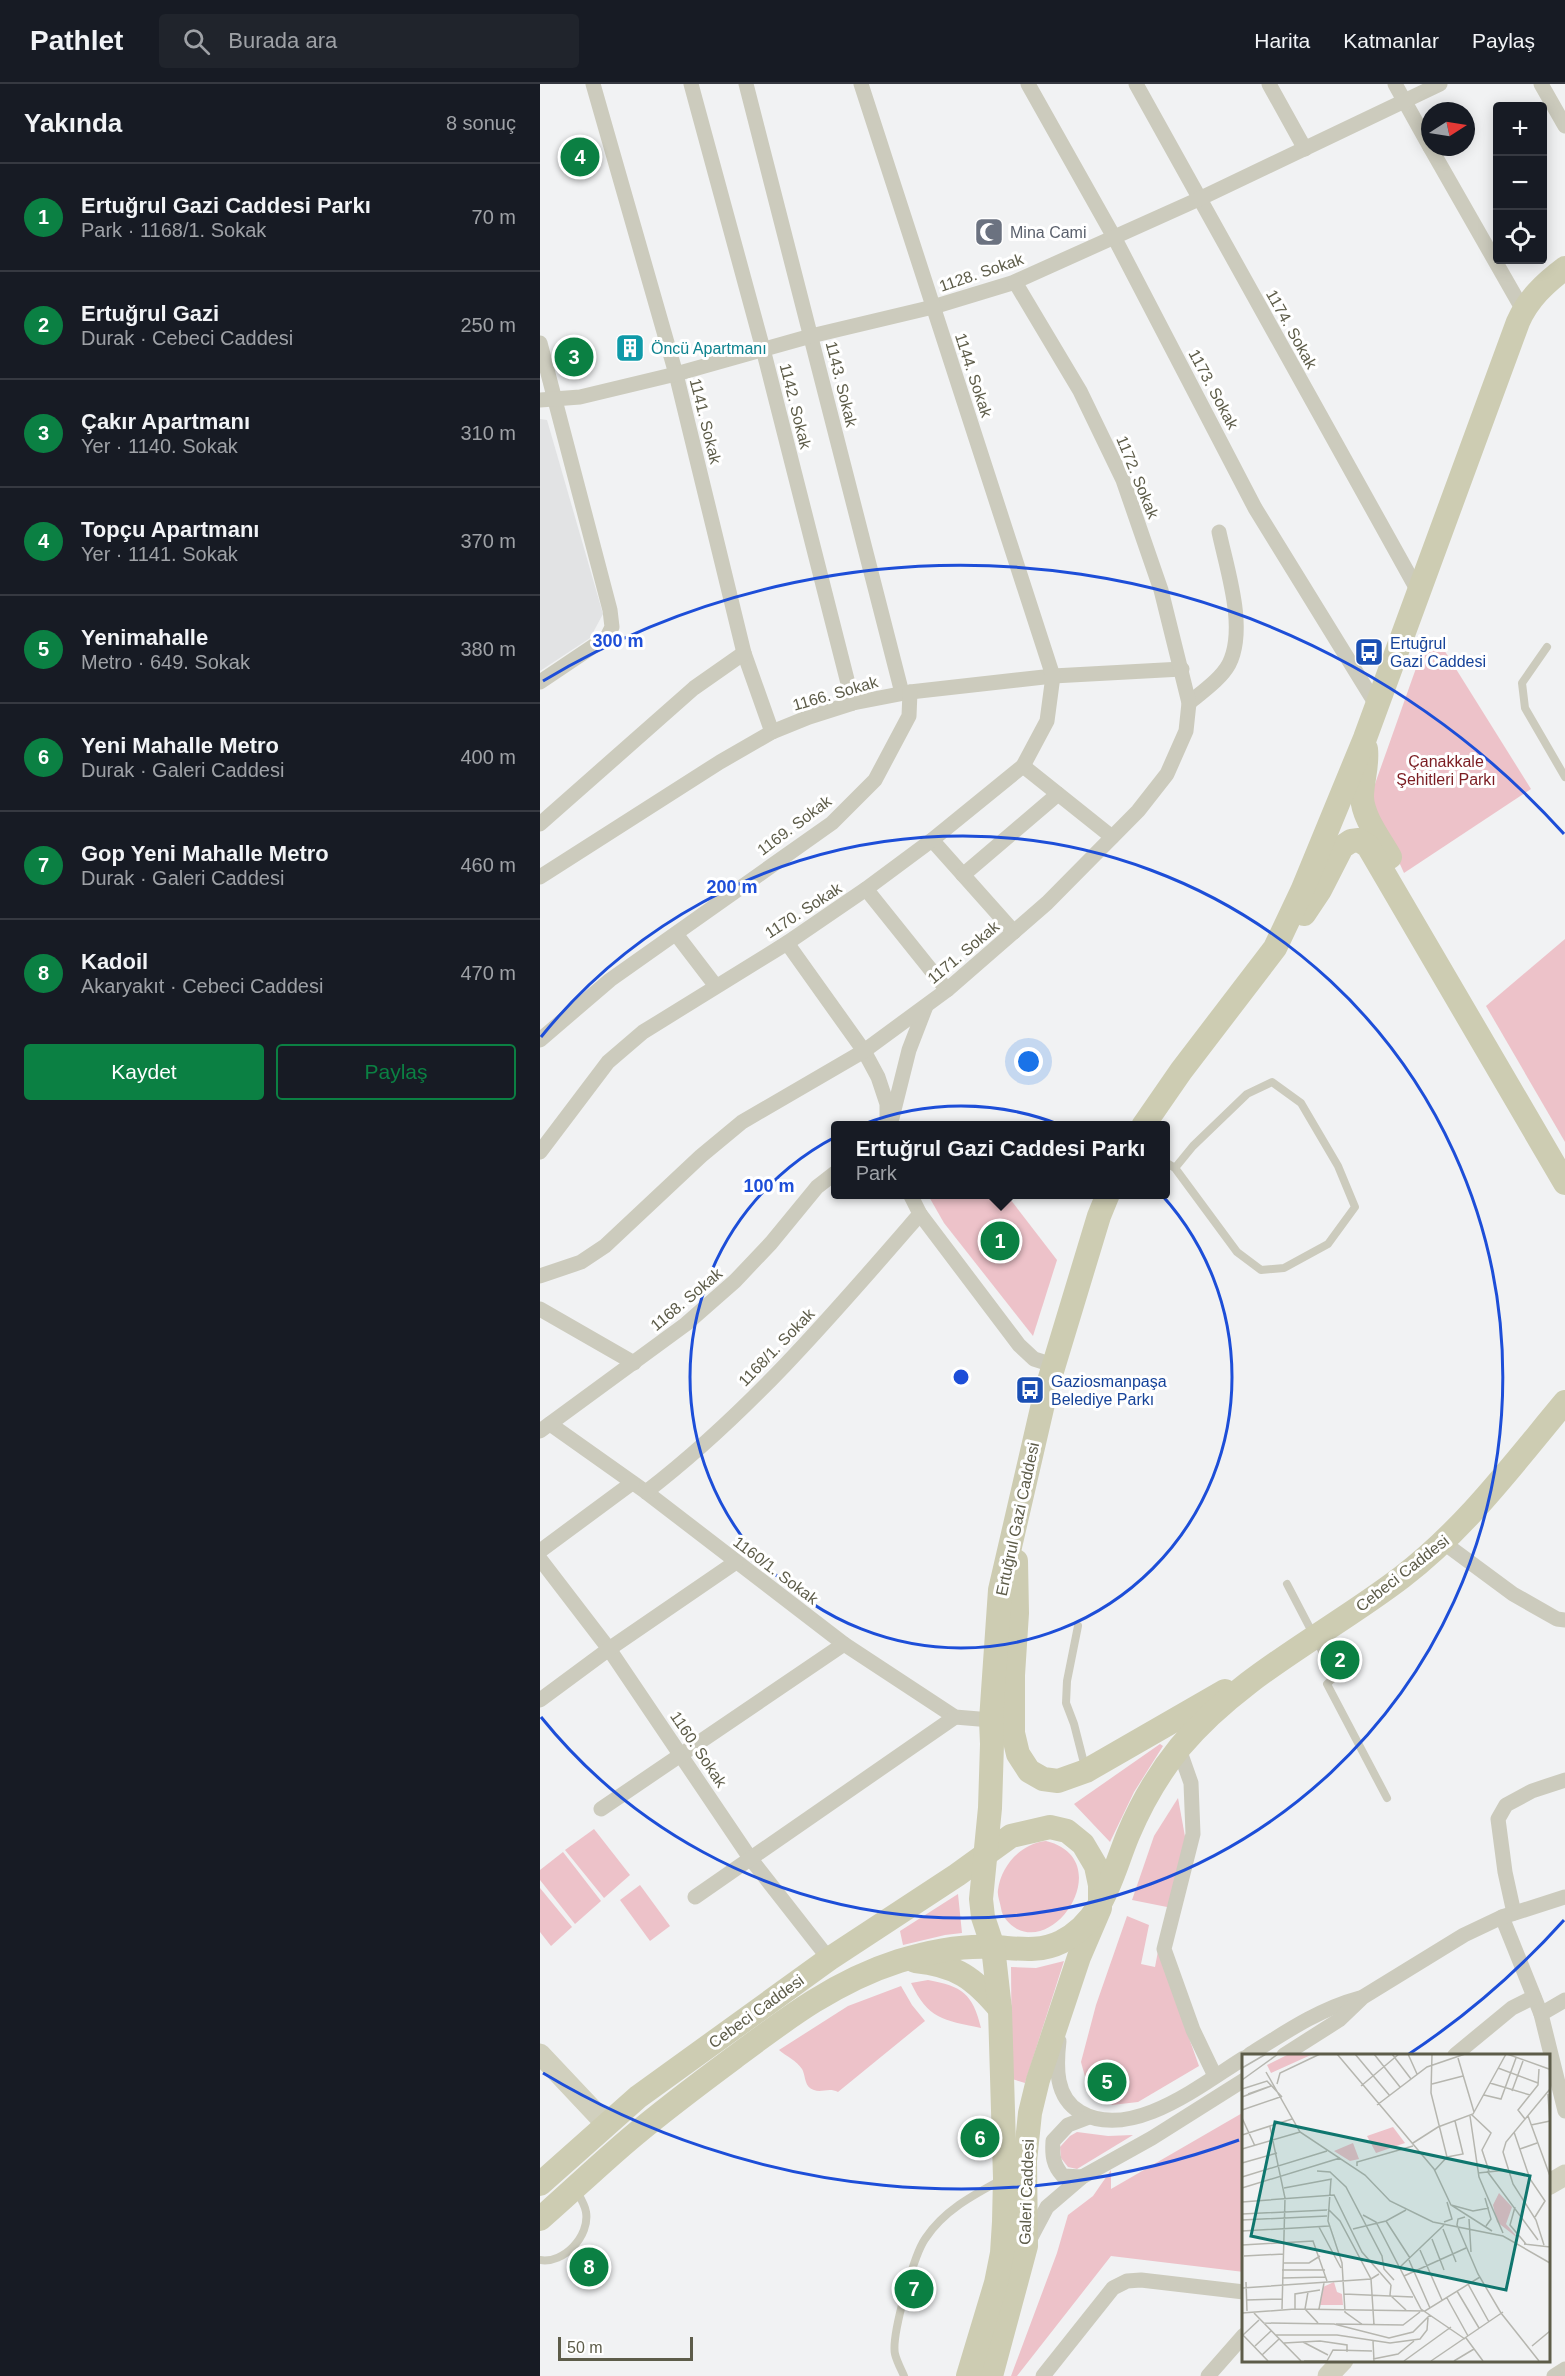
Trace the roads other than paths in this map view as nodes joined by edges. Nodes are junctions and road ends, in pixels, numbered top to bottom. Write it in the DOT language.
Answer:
graph roads {
  1 [pos="593,84"];
  2 [pos="691,84"];
  3 [pos="746,84"];
  4 [pos="861,84"];
  5 [pos="1028,84"];
  6 [pos="1136,84"];
  7 [pos="1269,84"];
  8 [pos="1395,84"];
  9 [pos="1440,84"];
  10 [pos="1541,84"];
  11 [pos="1404,102"];
  12 [pos="1565,126"];
  13 [pos="1421,131"];
  14 [pos="1305,149"];
  15 [pos="1435,156"];
  16 [pos="1199,199"];
  17 [pos="1114,237"];
  18 [pos="1565,268"];
  19 [pos="1015,282"];
  20 [pos="933,307"];
  21 [pos="1523,310"];
  22 [pos="811,336"];
  23 [pos="540,343"];
  24 [pos="763,349"];
  25 [pos="676,374"];
  26 [pos="556,399"];
  27 [pos="540,400"];
  28 [pos="1219,532"];
  29 [pos="1418,591"];
  30 [pos="1547,647"];
  31 [pos="744,653"];
  32 [pos="1182,669"];
  33 [pos="1053,676"];
  34 [pos="540,682"];
  35 [pos="906,693"];
  36 [pos="853,703"];
  37 [pos="1189,703"];
  38 [pos="1377,706"];
  39 [pos="772,732"];
  40 [pos="1365,738"];
  41 [pos="1023,766"];
  42 [pos="1565,777"];
  43 [pos="1058,794"];
  44 [pos="540,824"];
  45 [pos="1112,837"];
  46 [pos="932,840"];
  47 [pos="963,875"];
  48 [pos="540,877"];
  49 [pos="866,889"];
  50 [pos="1014,932"];
  51 [pos="676,934"];
  52 [pos="787,943"];
  53 [pos="1275,948"];
  54 [pos="715,985"];
  55 [pos="946,990"];
  56 [pos="926,1006"];
  57 [pos="540,1040"];
  58 [pos="864,1051"];
  59 [pos="889,1121"];
  60 [pos="890,1121"];
  61 [pos="1146,1121"];
  62 [pos="540,1152"];
  63 [pos="1565,1158"];
  64 [pos="1170,1165"];
  65 [pos="1175,1168"];
  66 [pos="831,1176"];
  67 [pos="1565,1183"];
  68 [pos="912,1199"];
  69 [pos="1106,1199"];
  70 [pos="920,1214"];
  71 [pos="540,1276"];
  72 [pos="540,1309"];
  73 [pos="634,1363"];
  74 [pos="1053,1365"];
  75 [pos="1565,1402"];
  76 [pos="545,1427"];
  77 [pos="632,1483"];
  78 [pos="646,1492"];
  79 [pos="1012,1537"];
  80 [pos="1444,1543"];
  81 [pos="540,1551"];
  82 [pos="540,1558"];
  83 [pos="736,1562"];
  84 [pos="1287,1584"];
  85 [pos="1565,1620"];
  86 [pos="1078,1626"];
  87 [pos="1314,1638"];
  88 [pos="844,1644"];
  89 [pos="609,1649"];
  90 [pos="1268,1669"];
  91 [pos="540,1700"];
  92 [pos="955,1717"];
  93 [pos="991,1720"];
  94 [pos="1179,1749"];
  95 [pos="681,1756"];
  96 [pos="1086,1771"];
  97 [pos="1565,1779"];
  98 [pos="1387,1798"];
  99 [pos="602,1809"];
  100 [pos="984,1855"];
  101 [pos="750,1857"];
  102 [pos="695,1897"];
  103 [pos="1565,1897"];
  104 [pos="1100,1908"];
  105 [pos="1508,1915"];
  106 [pos="993,1947"];
  107 [pos="829,1959"];
  108 [pos="900,1960"];
  109 [pos="1363,1997"];
  110 [pos="1534,1997"];
  111 [pos="1565,2000"];
  112 [pos="1000,2009"];
  113 [pos="1541,2014"];
  114 [pos="1058,2020"];
  115 [pos="540,2054"];
  116 [pos="1250,2054"];
  117 [pos="1286,2054"];
  118 [pos="1456,2054"];
  119 [pos="1242,2059"];
  120 [pos="1215,2076"];
  121 [pos="1242,2081"];
  122 [pos="1565,2111"];
  123 [pos="1089,2117"];
  124 [pos="606,2124"];
  125 [pos="600,2165"];
  126 [pos="1565,2175"];
  127 [pos="1082,2177"];
  128 [pos="1005,2178"];
  129 [pos="540,2184"];
  130 [pos="1550,2184"];
  131 [pos="575,2188"];
  132 [pos="540,2219"];
  133 [pos="1026,2246"];
  134 [pos="540,2260"];
  135 [pos="1242,2292"];
  136 [pos="1242,2337"];
  137 [pos="1342,2361"];
  138 [pos="1565,2369"];
  139 [pos="904,2376"];
  140 [pos="968,2376"];
  141 [pos="991,2376"];
  142 [pos="1043,2376"];
  143 [pos="1208,2376"];
  144 [pos="1328,2376"];
  145 [pos="1554,2376"];
  1 -- 25 [label="street, 1141. Sokak"];
  2 -- 24 [label="street, 1142. Sokak"];
  3 -- 22 [label="street, 1143. Sokak"];
  4 -- 20 [label="street, 1144. Sokak"];
  5 -- 17 [label="street, 1173. Sokak"];
  6 -- 16 [label="street, 1174. Sokak"];
  7 -- 14 [label="street"];
  8 -- 11 [label="street"];
  9 -- 11 [label="street, 1128. Sokak"];
  10 -- 12 [label="street"];
  11 -- 13 [label="street"];
  11 -- 14 [label="street, 1128. Sokak"];
  14 -- 16 [label="street, 1128. Sokak"];
  15 -- 21 [label="street"];
  16 -- 17 [label="street, 1128. Sokak"];
  16 -- 29 [label="street, 1174. Sokak"];
  17 -- 19 [label="street, 1128. Sokak"];
  17 -- 38 [label="street, 1173. Sokak"];
  18 -- 21 [label="main road"];
  19 -- 20 [label="street, 1128. Sokak"];
  19 -- 32 [label="street, 1172. Sokak"];
  20 -- 22 [label="street, 1128. Sokak"];
  20 -- 33 [label="street, 1144. Sokak"];
  21 -- 29 [label="main road"];
  22 -- 24 [label="street, 1128. Sokak"];
  22 -- 35 [label="street, 1143. Sokak"];
  23 -- 26 [label="street"];
  24 -- 25 [label="street, 1128. Sokak"];
  24 -- 36 [label="street, 1142. Sokak"];
  25 -- 26 [label="street, 1128. Sokak"];
  25 -- 31 [label="street, 1141. Sokak"];
  26 -- 27 [label="street, 1128. Sokak"];
  26 -- 34 [label="street"];
  28 -- 37 [label="street"];
  29 -- 38 [label="main road"];
  30 -- 42 [label="lane"];
  31 -- 39 [label="street, 1141. Sokak"];
  31 -- 44 [label="street"];
  32 -- 33 [label="street, 1166. Sokak"];
  32 -- 37 [label="street, 1172. Sokak"];
  33 -- 35 [label="street, 1166. Sokak"];
  33 -- 41 [label="street, 1170. Sokak"];
  35 -- 36 [label="street, 1166. Sokak"];
  35 -- 51 [label="street, 1169. Sokak"];
  36 -- 39 [label="street, 1166. Sokak"];
  37 -- 45 [label="street, 1171. Sokak"];
  38 -- 40 [label="main road"];
  39 -- 48 [label="street, 1166. Sokak"];
  40 -- 53 [label="main road"];
  40 -- 63 [label="main road"];
  41 -- 43 [label="street"];
  41 -- 46 [label="street, 1170. Sokak"];
  43 -- 45 [label="street"];
  43 -- 47 [label="street"];
  45 -- 50 [label="street, 1171. Sokak"];
  46 -- 47 [label="street"];
  46 -- 49 [label="street, 1170. Sokak"];
  47 -- 50 [label="street"];
  49 -- 52 [label="street, 1170. Sokak"];
  49 -- 55 [label="street"];
  50 -- 55 [label="street, 1171. Sokak"];
  51 -- 54 [label="street"];
  51 -- 57 [label="street, 1169. Sokak"];
  52 -- 54 [label="street, 1170. Sokak"];
  52 -- 58 [label="street"];
  53 -- 61 [label="main road"];
  53 -- 67 [label="main road"];
  54 -- 62 [label="street, 1170. Sokak"];
  55 -- 56 [label="street, 1171. Sokak"];
  56 -- 58 [label="street, 1171. Sokak"];
  56 -- 60 [label="street"];
  58 -- 59 [label="street"];
  58 -- 71 [label="street, 1171. Sokak"];
  64 -- 65 [label="lane"];
  65 -- 65 [label="lane"];
  66 -- 73 [label="street, 1168. Sokak"];
  68 -- 70 [label="street"];
  69 -- 74 [label="main road, Ertuğrul Gazi Caddesi"];
  70 -- 74 [label="street"];
  70 -- 78 [label="street, 1168/1. Sokak"];
  72 -- 73 [label="street"];
  73 -- 76 [label="street, 1168. Sokak"];
  74 -- 79 [label="main road, Ertuğrul Gazi Caddesi"];
  75 -- 80 [label="main road, Cebeci Caddesi"];
  76 -- 77 [label="street, 1160/1. Sokak"];
  77 -- 78 [label="street, 1160/1. Sokak"];
  77 -- 81 [label="street"];
  78 -- 83 [label="street, 1160/1. Sokak"];
  79 -- 93 [label="main road, Ertuğrul Gazi Caddesi"];
  79 -- 96 [label="main road"];
  80 -- 85 [label="street"];
  80 -- 87 [label="main road, Cebeci Caddesi"];
  82 -- 89 [label="street, 1160. Sokak"];
  83 -- 88 [label="street, 1160/1. Sokak"];
  83 -- 89 [label="street"];
  84 -- 87 [label="lane"];
  86 -- 96 [label="lane"];
  87 -- 90 [label="main road, Cebeci Caddesi"];
  87 -- 98 [label="lane"];
  88 -- 92 [label="street, 1160/1. Sokak"];
  88 -- 95 [label="street"];
  89 -- 91 [label="street"];
  89 -- 95 [label="street, 1160. Sokak"];
  90 -- 94 [label="main road, Galeri Caddesi"];
  90 -- 96 [label="main road"];
  92 -- 93 [label="street, 1160/1. Sokak"];
  92 -- 101 [label="street"];
  93 -- 100 [label="main road, Ertuğrul Gazi Caddesi"];
  94 -- 104 [label="main road, Galeri Caddesi"];
  94 -- 120 [label="street"];
  95 -- 99 [label="street"];
  95 -- 101 [label="street, 1160. Sokak"];
  97 -- 105 [label="street"];
  100 -- 104 [label="main road"];
  100 -- 106 [label="main road"];
  100 -- 107 [label="main road, Cebeci Caddesi"];
  101 -- 102 [label="street"];
  101 -- 107 [label="street, 1160. Sokak"];
  103 -- 105 [label="street"];
  104 -- 106 [label="main road"];
  104 -- 114 [label="main road, Galeri Caddesi"];
  105 -- 109 [label="street"];
  105 -- 110 [label="street"];
  106 -- 108 [label="main road, Cebeci Caddesi"];
  106 -- 112 [label="main road, Galeri Caddesi"];
  107 -- 124 [label="main road, Cebeci Caddesi"];
  108 -- 112 [label="main road"];
  108 -- 125 [label="main road, Cebeci Caddesi"];
  109 -- 116 [label="street"];
  109 -- 117 [label="street"];
  110 -- 113 [label="street"];
  110 -- 118 [label="street"];
  111 -- 113 [label="street"];
  112 -- 128 [label="main road, Galeri Caddesi"];
  113 -- 122 [label="street"];
  114 -- 123 [label="street"];
  114 -- 133 [label="main road, Galeri Caddesi"];
  115 -- 124 [label="main road"];
  119 -- 120 [label="street"];
  120 -- 123 [label="street"];
  121 -- 127 [label="street"];
  123 -- 127 [label="street"];
  124 -- 125 [label="main road"];
  124 -- 129 [label="main road, Cebeci Caddesi"];
  125 -- 131 [label="main road, Cebeci Caddesi"];
  126 -- 130 [label="main road"];
  127 -- 133 [label="street"];
  128 -- 139 [label="lane"];
  128 -- 140 [label="main road, Galeri Caddesi"];
  131 -- 132 [label="main road, Cebeci Caddesi"];
  131 -- 134 [label="lane"];
  133 -- 141 [label="main road, Galeri Caddesi"];
  135 -- 142 [label="street"];
  136 -- 143 [label="street"];
  137 -- 144 [label="main road"];
  138 -- 145 [label="street"];
}
